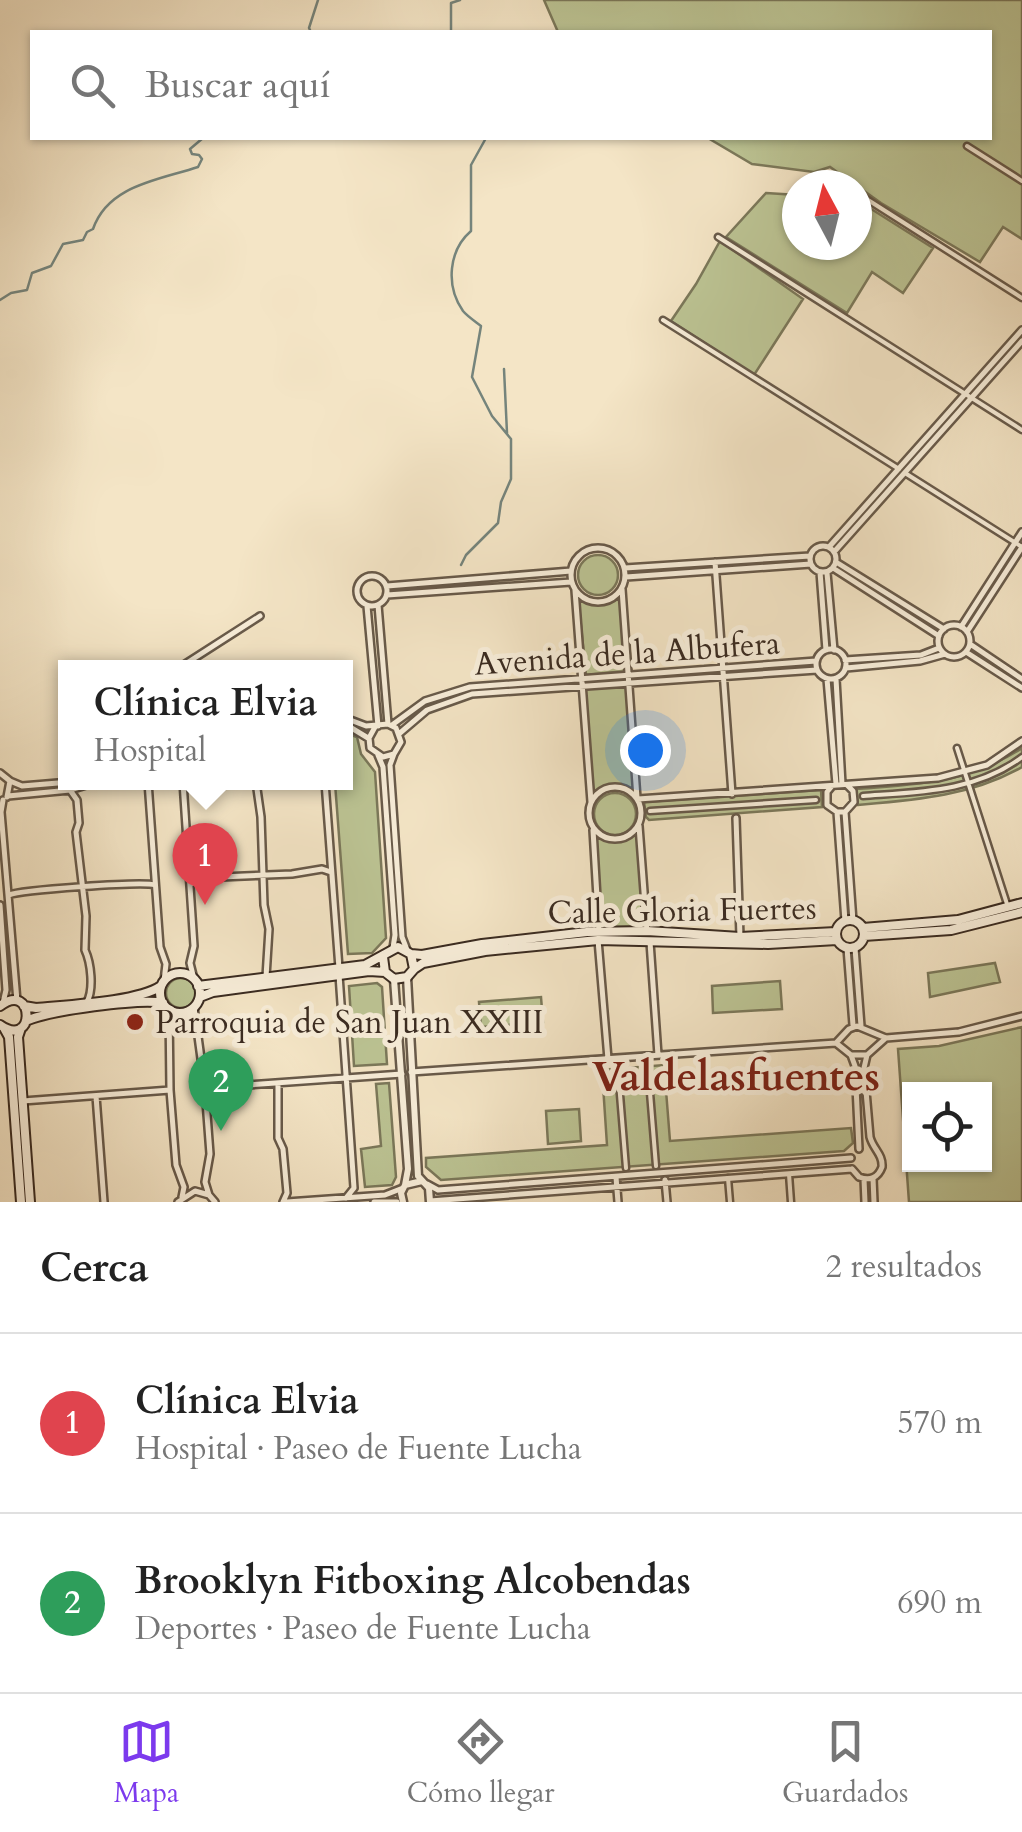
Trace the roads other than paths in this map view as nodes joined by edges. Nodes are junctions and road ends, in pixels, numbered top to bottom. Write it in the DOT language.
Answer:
graph roads {
  1 [pos="967,146"];
  2 [pos="1022,181"];
  3 [pos="872,203"];
  4 [pos="718,237"];
  5 [pos="1022,298"];
  6 [pos="663,320"];
  7 [pos="1022,330"];
  8 [pos="1022,341"];
  9 [pos="968,396"];
  10 [pos="1022,430"];
  11 [pos="902,471"];
  12 [pos="1022,532"];
  13 [pos="1020,545"];
  14 [pos="832,549"];
  15 [pos="810,560"];
  16 [pos="715,562"];
  17 [pos="625,568"];
  18 [pos="829,569"];
  19 [pos="716,570"];
  20 [pos="571,572"];
  21 [pos="626,577"];
  22 [pos="572,582"];
  23 [pos="387,586"];
  24 [pos="622,589"];
  25 [pos="575,590"];
  26 [pos="387,594"];
  27 [pos="378,605"];
  28 [pos="367,606"];
  29 [pos="260,616"];
  30 [pos="944,629"];
  31 [pos="964,629"];
  32 [pos="939,636"];
  33 [pos="970,644"];
  34 [pos="939,648"];
  35 [pos="826,650"];
  36 [pos="834,650"];
  37 [pos="966,652"];
  38 [pos="945,654"];
  39 [pos="191,660"];
  40 [pos="845,660"];
  41 [pos="816,661"];
  42 [pos="723,668"];
  43 [pos="846,668"];
  44 [pos="817,670"];
  45 [pos="723,676"];
  46 [pos="628,679"];
  47 [pos="827,679"];
  48 [pos="836,679"];
  49 [pos="1022,679"];
  50 [pos="582,682"];
  51 [pos="1022,688"];
  52 [pos="353,722"];
  53 [pos="390,725"];
  54 [pos="376,726"];
  55 [pos="353,727"];
  56 [pos="400,733"];
  57 [pos="368,738"];
  58 [pos="1022,741"];
  59 [pos="957,748"];
  60 [pos="394,754"];
  61 [pos="378,755"];
  62 [pos="1022,757"];
  63 [pos="965,772"];
  64 [pos="0,773"];
  65 [pos="10,781"];
  66 [pos="968,783"];
  67 [pos="839,785"];
  68 [pos="58,786"];
  69 [pos="58,788"];
  70 [pos="72,790"];
  71 [pos="149,790"];
  72 [pos="183,790"];
  73 [pos="257,790"];
  74 [pos="326,790"];
  75 [pos="732,794"];
  76 [pos="863,796"];
  77 [pos="637,798"];
  78 [pos="4,799"];
  79 [pos="816,800"];
  80 [pos="591,802"];
  81 [pos="650,811"];
  82 [pos="841,812"];
  83 [pos="733,820"];
  84 [pos="639,826"];
  85 [pos="593,828"];
  86 [pos="331,872"];
  87 [pos="262,876"];
  88 [pos="155,885"];
  89 [pos="190,885"];
  90 [pos="83,889"];
  91 [pos="7,897"];
  92 [pos="1022,904"];
  93 [pos="0,905"];
  94 [pos="1008,909"];
  95 [pos="1022,912"];
  96 [pos="849,921"];
  97 [pos="863,932"];
  98 [pos="648,935"];
  99 [pos="742,935"];
  100 [pos="599,936"];
  101 [pos="836,936"];
  102 [pos="393,948"];
  103 [pos="851,948"];
  104 [pos="409,952"];
  105 [pos="384,958"];
  106 [pos="338,972"];
  107 [pos="385,972"];
  108 [pos="411,973"];
  109 [pos="265,978"];
  110 [pos="394,979"];
  111 [pos="196,982"];
  112 [pos="163,983"];
  113 [pos="200,997"];
  114 [pos="86,1002"];
  115 [pos="20,1003"];
  116 [pos="1,1005"];
  117 [pos="166,1006"];
  118 [pos="194,1007"];
  119 [pos="1022,1016"];
  120 [pos="24,1024"];
  121 [pos="2,1026"];
  122 [pos="853,1026"];
  123 [pos="862,1026"];
  124 [pos="844,1034"];
  125 [pos="873,1035"];
  126 [pos="886,1038"];
  127 [pos="836,1043"];
  128 [pos="874,1046"];
  129 [pos="845,1049"];
  130 [pos="867,1054"];
  131 [pos="658,1055"];
  132 [pos="851,1055"];
  133 [pos="647,1056"];
  134 [pos="618,1058"];
  135 [pos="608,1059"];
  136 [pos="407,1073"];
  137 [pos="346,1078"];
  138 [pos="278,1082"];
  139 [pos="205,1088"];
  140 [pos="170,1090"];
  141 [pos="96,1096"];
  142 [pos="23,1101"];
  143 [pos="872,1148"];
  144 [pos="859,1149"];
  145 [pos="852,1158"];
  146 [pos="656,1166"];
  147 [pos="626,1168"];
  148 [pos="852,1169"];
  149 [pos="665,1174"];
  150 [pos="790,1174"];
  151 [pos="616,1177"];
  152 [pos="728,1178"];
  153 [pos="873,1178"];
  154 [pos="864,1179"];
  155 [pos="666,1182"];
  156 [pos="424,1183"];
  157 [pos="617,1186"];
  158 [pos="404,1187"];
  159 [pos="354,1188"];
  160 [pos="555,1190"];
  161 [pos="209,1195"];
  162 [pos="364,1196"];
  163 [pos="346,1198"];
  164 [pos="494,1198"];
  165 [pos="180,1199"];
  166 [pos="20,1202"];
  167 [pos="30,1202"];
  168 [pos="104,1202"];
  169 [pos="215,1202"];
  170 [pos="285,1202"];
  171 [pos="374,1202"];
  172 [pos="400,1202"];
  173 [pos="430,1202"];
  174 [pos="556,1202"];
  175 [pos="618,1202"];
  176 [pos="667,1202"];
  177 [pos="730,1202"];
  178 [pos="792,1202"];
  179 [pos="865,1202"];
  180 [pos="874,1202"];
  1 -- 2 [label="street"];
  3 -- 5 [label="street"];
  4 -- 9 [label="street"];
  6 -- 11 [label="street"];
  7 -- 9 [label="street"];
  8 -- 9 [label="street"];
  9 -- 10 [label="street"];
  9 -- 11 [label="street"];
  11 -- 13 [label="street"];
  11 -- 14 [label="street"];
  12 -- 13 [label="street"];
  13 -- 31 [label="street"];
  14 -- 15 [label="street"];
  14 -- 18 [label="street"];
  15 -- 16 [label="street"];
  15 -- 18 [label="street"];
  15 -- 19 [label="street"];
  16 -- 17 [label="street"];
  16 -- 19 [label="street"];
  17 -- 20 [label="street"];
  17 -- 21 [label="street"];
  18 -- 30 [label="street"];
  18 -- 32 [label="street"];
  18 -- 35 [label="street"];
  18 -- 36 [label="street"];
  19 -- 21 [label="street"];
  19 -- 42 [label="street"];
  20 -- 22 [label="street"];
  20 -- 23 [label="street"];
  21 -- 24 [label="street"];
  22 -- 25 [label="street"];
  22 -- 26 [label="street"];
  23 -- 26 [label="street"];
  23 -- 28 [label="street"];
  24 -- 25 [label="street"];
  24 -- 46 [label="street"];
  25 -- 50 [label="street"];
  26 -- 27 [label="street"];
  27 -- 28 [label="street"];
  27 -- 53 [label="street"];
  28 -- 54 [label="street"];
  29 -- 39 [label="street"];
  30 -- 31 [label="street"];
  30 -- 32 [label="street"];
  31 -- 33 [label="street"];
  32 -- 34 [label="street"];
  33 -- 37 [label="street"];
  33 -- 49 [label="street"];
  34 -- 38 [label="street"];
  34 -- 40 [label="street"];
  35 -- 36 [label="street"];
  35 -- 41 [label="street"];
  36 -- 40 [label="street"];
  37 -- 38 [label="street"];
  37 -- 51 [label="street"];
  38 -- 43 [label="street"];
  40 -- 43 [label="street"];
  41 -- 42 [label="street, Avenida de la Albufera"];
  41 -- 44 [label="street"];
  42 -- 45 [label="street"];
  42 -- 46 [label="street, Avenida de la Albufera"];
  43 -- 48 [label="street"];
  44 -- 45 [label="street, Avenida de la Albufera"];
  44 -- 47 [label="street"];
  45 -- 46 [label="street, Avenida de la Albufera"];
  45 -- 75 [label="street"];
  46 -- 50 [label="street, Avenida de la Albufera"];
  46 -- 77 [label="street"];
  47 -- 48 [label="street"];
  47 -- 67 [label="street"];
  48 -- 67 [label="street"];
  50 -- 53 [label="street, Avenida de la Albufera"];
  50 -- 56 [label="street, Avenida de la Albufera"];
  50 -- 80 [label="street"];
  52 -- 54 [label="street"];
  53 -- 54 [label="street"];
  53 -- 56 [label="street"];
  54 -- 57 [label="street"];
  55 -- 57 [label="street"];
  56 -- 60 [label="street"];
  57 -- 61 [label="street"];
  58 -- 63 [label="street"];
  59 -- 63 [label="street"];
  60 -- 61 [label="street"];
  60 -- 104 [label="street"];
  61 -- 102 [label="street"];
  62 -- 66 [label="street"];
  63 -- 66 [label="street"];
  63 -- 67 [label="street"];
  64 -- 65 [label="street"];
  65 -- 68 [label="street"];
  65 -- 78 [label="street"];
  66 -- 76 [label="street"];
  66 -- 94 [label="street"];
  67 -- 75 [label="street"];
  67 -- 82 [label="street"];
  67 -- 82 [label="street"];
  69 -- 78 [label="street"];
  70 -- 90 [label="street"];
  71 -- 88 [label="street"];
  72 -- 89 [label="street"];
  73 -- 87 [label="street"];
  74 -- 86 [label="street"];
  75 -- 77 [label="street"];
  77 -- 80 [label="street"];
  77 -- 84 [label="street"];
  78 -- 91 [label="street"];
  79 -- 81 [label="street"];
  80 -- 85 [label="street"];
  82 -- 96 [label="street"];
  83 -- 99 [label="street"];
  84 -- 85 [label="street"];
  84 -- 98 [label="street"];
  85 -- 100 [label="street"];
  86 -- 87 [label="street"];
  86 -- 106 [label="street"];
  87 -- 89 [label="street"];
  87 -- 109 [label="street"];
  88 -- 90 [label="street"];
  88 -- 112 [label="street"];
  89 -- 111 [label="street"];
  90 -- 91 [label="street"];
  90 -- 114 [label="street"];
  91 -- 115 [label="street"];
  92 -- 94 [label="main road, Calle Gloria Fuertes"];
  93 -- 116 [label="street"];
  94 -- 97 [label="main road, Calle Gloria Fuertes"];
  95 -- 97 [label="main road, Calle Gloria Fuertes"];
  96 -- 97 [label="main road"];
  96 -- 101 [label="main road"];
  97 -- 103 [label="main road"];
  98 -- 99 [label="main road, Calle Gloria Fuertes"];
  98 -- 100 [label="main road, Calle Gloria Fuertes"];
  98 -- 101 [label="main road, Calle Gloria Fuertes"];
  98 -- 131 [label="street"];
  99 -- 101 [label="main road, Calle Gloria Fuertes"];
  100 -- 104 [label="main road, Calle Gloria Fuertes"];
  100 -- 108 [label="main road, Calle Gloria Fuertes"];
  100 -- 135 [label="street"];
  101 -- 103 [label="main road"];
  102 -- 104 [label="main road"];
  102 -- 105 [label="main road"];
  103 -- 122 [label="street"];
  103 -- 123 [label="street"];
  104 -- 108 [label="main road"];
  105 -- 106 [label="main road"];
  105 -- 107 [label="main road"];
  106 -- 107 [label="main road"];
  106 -- 109 [label="main road"];
  106 -- 113 [label="main road"];
  106 -- 137 [label="street"];
  107 -- 110 [label="main road"];
  108 -- 110 [label="main road"];
  108 -- 136 [label="street"];
  109 -- 111 [label="main road"];
  110 -- 136 [label="street"];
  111 -- 112 [label="main road"];
  111 -- 113 [label="main road"];
  112 -- 114 [label="main road"];
  112 -- 117 [label="main road"];
  113 -- 118 [label="main road"];
  114 -- 115 [label="main road"];
  115 -- 116 [label="main road"];
  115 -- 120 [label="main road"];
  117 -- 118 [label="main road"];
  117 -- 120 [label="main road"];
  117 -- 140 [label="street"];
  118 -- 139 [label="street"];
  119 -- 126 [label="street"];
  120 -- 121 [label="main road"];
  120 -- 142 [label="main road"];
  121 -- 166 [label="main road"];
  122 -- 123 [label="street"];
  122 -- 124 [label="street"];
  123 -- 125 [label="street"];
  124 -- 127 [label="street"];
  124 -- 129 [label="street"];
  125 -- 126 [label="street"];
  125 -- 128 [label="street"];
  126 -- 128 [label="street"];
  127 -- 129 [label="street"];
  127 -- 131 [label="street"];
  128 -- 130 [label="street"];
  129 -- 132 [label="street"];
  130 -- 132 [label="street"];
  130 -- 143 [label="street"];
  131 -- 133 [label="street"];
  132 -- 144 [label="street"];
  133 -- 134 [label="street"];
  133 -- 146 [label="street"];
  134 -- 135 [label="street"];
  134 -- 147 [label="street"];
  135 -- 136 [label="street"];
  136 -- 137 [label="street"];
  136 -- 156 [label="street"];
  136 -- 158 [label="street"];
  137 -- 138 [label="street"];
  137 -- 159 [label="street"];
  138 -- 139 [label="street"];
  138 -- 170 [label="street"];
  139 -- 161 [label="street"];
  140 -- 141 [label="street"];
  140 -- 165 [label="street"];
  141 -- 142 [label="street"];
  141 -- 168 [label="street"];
  142 -- 167 [label="main road"];
  143 -- 144 [label="street"];
  143 -- 153 [label="street"];
  144 -- 145 [label="street"];
  145 -- 148 [label="street"];
  145 -- 149 [label="street"];
  148 -- 150 [label="street"];
  148 -- 154 [label="street"];
  149 -- 151 [label="street"];
  149 -- 155 [label="street"];
  150 -- 152 [label="street"];
  150 -- 178 [label="street"];
  151 -- 156 [label="street"];
  151 -- 157 [label="street"];
  152 -- 155 [label="street"];
  152 -- 177 [label="street"];
  153 -- 154 [label="street"];
  153 -- 180 [label="street"];
  154 -- 179 [label="street"];
  155 -- 157 [label="street"];
  155 -- 176 [label="street"];
  156 -- 158 [label="street"];
  156 -- 173 [label="street"];
  157 -- 160 [label="street"];
  157 -- 175 [label="street"];
  158 -- 162 [label="street"];
  158 -- 172 [label="street"];
  159 -- 162 [label="street"];
  159 -- 163 [label="street"];
  160 -- 164 [label="street"];
  160 -- 174 [label="street"];
  161 -- 165 [label="street"];
  161 -- 169 [label="street"];
  162 -- 163 [label="street"];
  163 -- 170 [label="street"];
  164 -- 173 [label="street"];
  171 -- 172 [label="street"];
}
